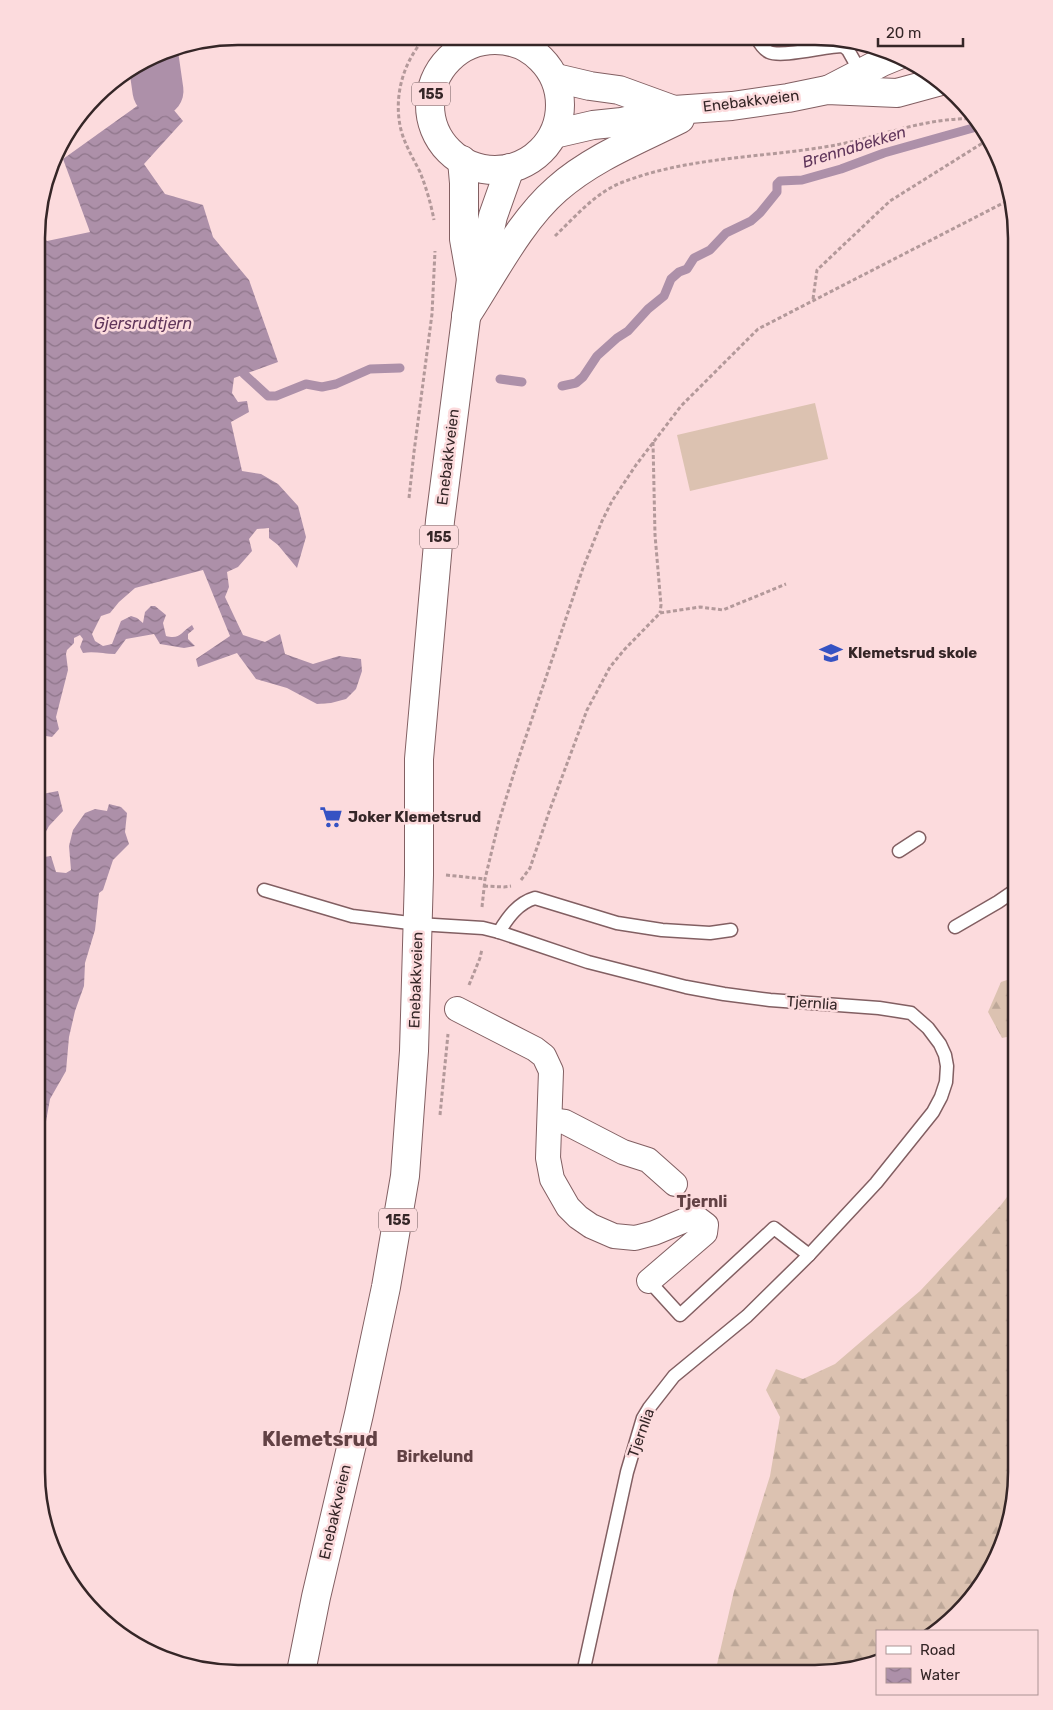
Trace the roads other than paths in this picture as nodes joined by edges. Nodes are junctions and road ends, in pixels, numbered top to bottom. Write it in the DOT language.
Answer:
graph roads {
  1 [pos="470,45"];
  2 [pos="531,45"];
  3 [pos="760,45"];
  4 [pos="838,47"];
  5 [pos="845,48"];
  6 [pos="888,60"];
  7 [pos="861,73"];
  8 [pos="556,78"];
  9 [pos="931,84"];
  10 [pos="827,90"];
  11 [pos="687,109"];
  12 [pos="554,134"];
  13 [pos="462,160"];
  14 [pos="510,168"];
  15 [pos="471,279"];
  16 [pos="466,316"];
  17 [pos="919,838"];
  18 [pos="899,851"];
  19 [pos="264,890"];
  20 [pos="1008,895"];
  21 [pos="418,924"];
  22 [pos="956,927"];
  23 [pos="732,930"];
  24 [pos="499,932"];
  25 [pos="457,1009"];
  26 [pos="550,1120"];
  27 [pos="675,1184"];
  28 [pos="809,1255"];
  29 [pos="650,1281"];
  30 [pos="302,1665"];
  31 [pos="585,1665"];
  1 -- 13 [label="main road, 155"];
  2 -- 8 [label="main road, 155"];
  3 -- 4 [label="lane"];
  5 -- 7 [label="lane"];
  6 -- 7 [label="main road, Enebakkveien"];
  7 -- 10 [label="main road, Enebakkveien"];
  8 -- 11 [label="main road, Enebakkveien"];
  8 -- 12 [label="main road, 155"];
  9 -- 10 [label="main road, Enebakkveien"];
  10 -- 11 [label="main road, Enebakkveien"];
  11 -- 12 [label="main road, Enebakkveien"];
  11 -- 16 [label="main road"];
  12 -- 14 [label="main road, 155"];
  13 -- 14 [label="main road, 155"];
  13 -- 15 [label="main road, Enebakkveien / 155"];
  14 -- 15 [label="main road, Enebakkveien / 155"];
  15 -- 16 [label="main road, Enebakkveien / 155"];
  16 -- 21 [label="main road, Enebakkveien / 155"];
  17 -- 18 [label="lane"];
  19 -- 21 [label="lane, Tjernlia"];
  20 -- 22 [label="lane"];
  21 -- 24 [label="lane, Tjernlia"];
  21 -- 30 [label="main road, Enebakkveien / 155"];
  23 -- 24 [label="lane"];
  24 -- 28 [label="lane, Tjernlia"];
  25 -- 26 [label="street"];
  26 -- 27 [label="street"];
  26 -- 29 [label="street"];
  28 -- 29 [label="lane"];
  28 -- 31 [label="lane, Tjernlia"];
}
